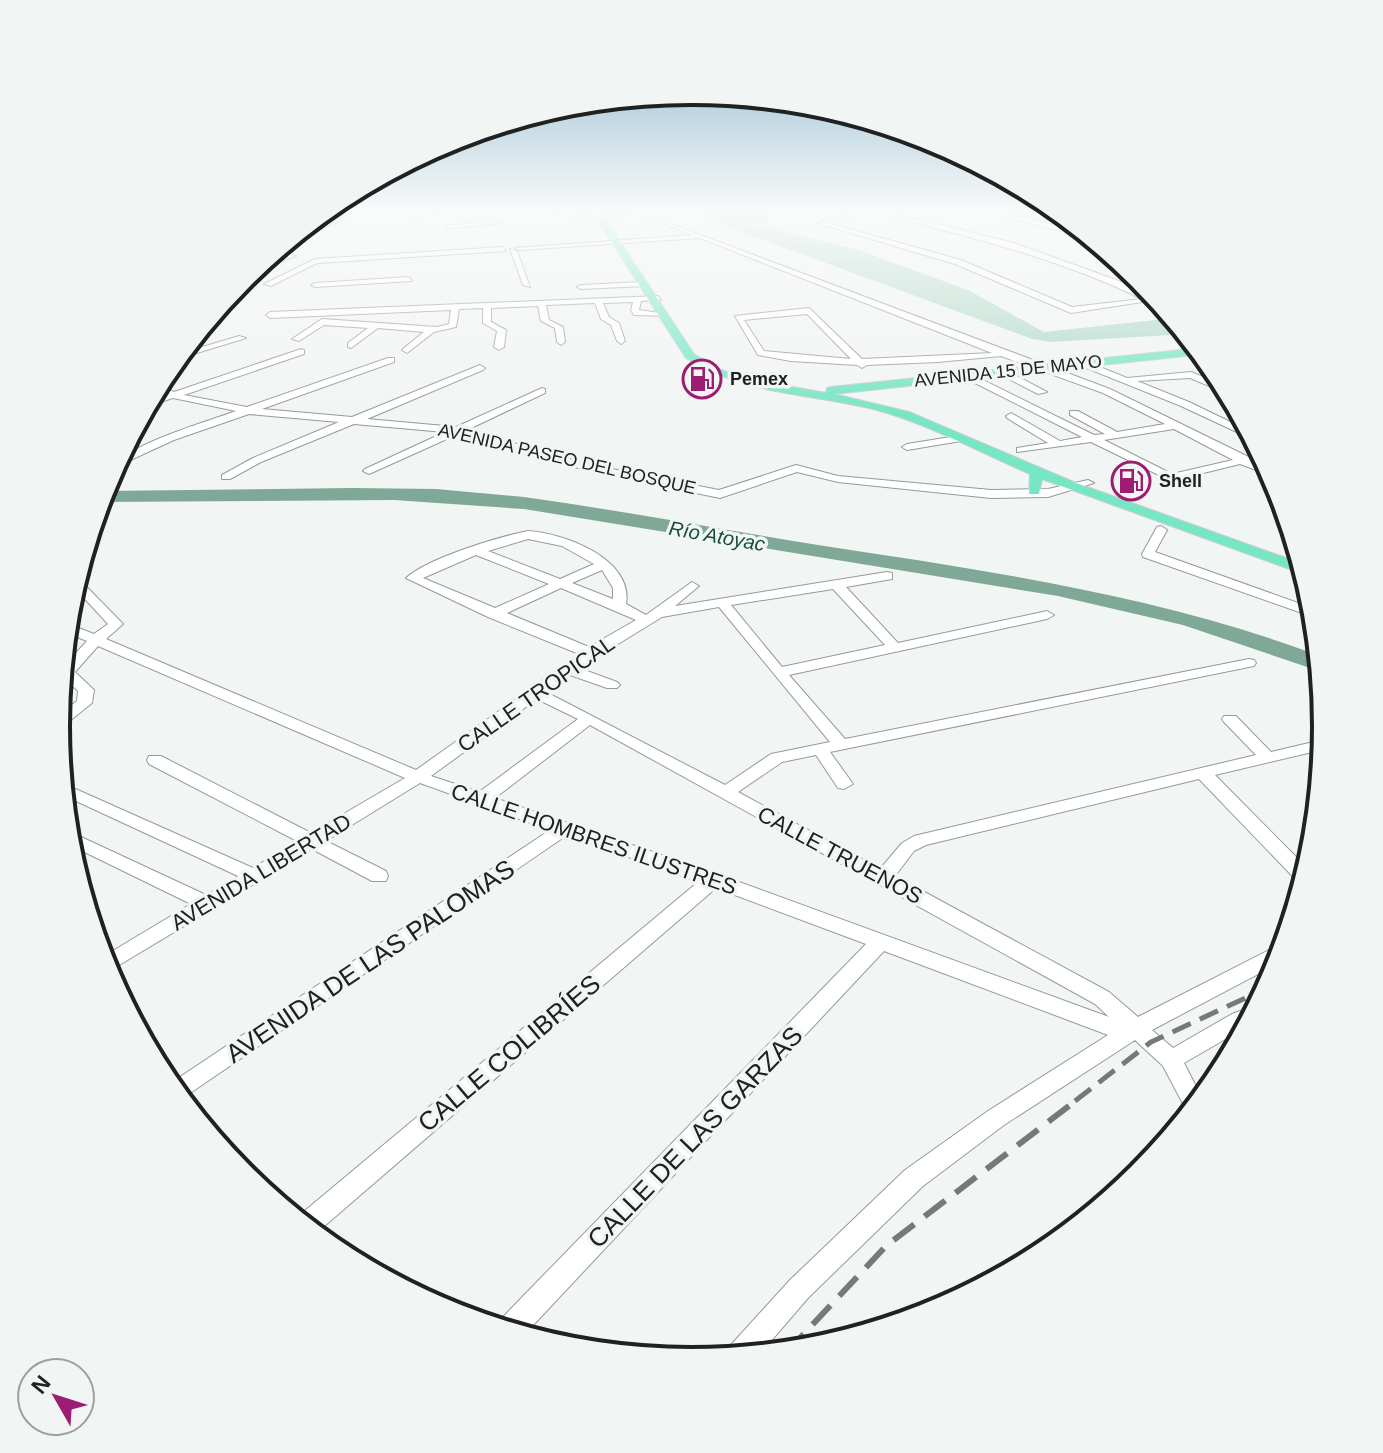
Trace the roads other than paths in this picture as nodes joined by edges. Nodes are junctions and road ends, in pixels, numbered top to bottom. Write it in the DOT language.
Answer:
graph roads {
  1 [pos="282,277"];
  2 [pos="523,277"];
  3 [pos="637,277"];
  4 [pos="638,277"];
  5 [pos="810,277"];
  6 [pos="815,277"];
  7 [pos="993,277"];
  8 [pos="1099,277"];
  9 [pos="409,279"];
  10 [pos="268,284"];
  11 [pos="642,284"];
  12 [pos="315,285"];
  13 [pos="527,285"];
  14 [pos="581,287"];
  15 [pos="550,289"];
  16 [pos="603,289"];
  17 [pos="410,291"];
  18 [pos="496,291"];
  19 [pos="1137,293"];
  20 [pos="442,294"];
  21 [pos="387,296"];
  22 [pos="331,298"];
  23 [pos="650,300"];
  24 [pos="276,301"];
  25 [pos="1144,301"];
  26 [pos="604,302"];
  27 [pos="548,305"];
  28 [pos="493,307"];
  29 [pos="441,308"];
  30 [pos="454,308"];
  31 [pos="382,310"];
  32 [pos="662,314"];
  33 [pos="324,317"];
  34 [pos="376,326"];
  35 [pos="431,330"];
  36 [pos="242,338"];
  37 [pos="296,339"];
  38 [pos="621,341"];
  39 [pos="561,342"];
  40 [pos="351,345"];
  41 [pos="499,347"];
  42 [pos="407,350"];
  43 [pos="195,352"];
  44 [pos="301,352"];
  45 [pos="1005,354"];
  46 [pos="1020,354"];
  47 [pos="1189,354"];
  48 [pos="391,360"];
  49 [pos="862,365"];
  50 [pos="1086,365"];
  51 [pos="480,368"];
  52 [pos="1053,370"];
  53 [pos="1010,376"];
  54 [pos="971,377"];
  55 [pos="1126,379"];
  56 [pos="1209,383"];
  57 [pos="892,388"];
  58 [pos="542,391"];
  59 [pos="1042,392"];
  60 [pos="168,393"];
  61 [pos="828,393"];
  62 [pos="176,396"];
  63 [pos="163,399"];
  64 [pos="251,411"];
  65 [pos="914,411"];
  66 [pos="1074,413"];
  67 [pos="1011,416"];
  68 [pos="357,419"];
  69 [pos="1174,426"];
  70 [pos="457,430"];
  71 [pos="1237,430"];
  72 [pos="1115,435"];
  73 [pos="957,439"];
  74 [pos="1091,439"];
  75 [pos="1058,444"];
  76 [pos="907,447"];
  77 [pos="1021,450"];
  78 [pos="132,456"];
  79 [pos="1235,463"];
  80 [pos="1256,467"];
  81 [pos="369,471"];
  82 [pos="1040,473"];
  83 [pos="226,477"];
  84 [pos="1078,483"];
  85 [pos="1028,492"];
  86 [pos="1161,530"];
  87 [pos="477,551"];
  88 [pos="1289,555"];
  89 [pos="604,564"];
  90 [pos="1292,565"];
  91 [pos="887,576"];
  92 [pos="557,583"];
  93 [pos="692,586"];
  94 [pos="838,586"];
  95 [pos="85,591"];
  96 [pos="723,604"];
  97 [pos="619,606"];
  98 [pos="1302,609"];
  99 [pos="493,614"];
  100 [pos="1047,615"];
  101 [pos="651,617"];
  102 [pos="77,631"];
  103 [pos="97,639"];
  104 [pos="894,647"];
  105 [pos="590,653"];
  106 [pos="1249,663"];
  107 [pos="73,664"];
  108 [pos="569,669"];
  109 [pos="781,672"];
  110 [pos="72,677"];
  111 [pos="612,685"];
  112 [pos="537,693"];
  113 [pos="70,713"];
  114 [pos="589,718"];
  115 [pos="1230,719"];
  116 [pos="840,744"];
  117 [pos="1312,747"];
  118 [pos="819,748"];
  119 [pos="1268,758"];
  120 [pos="155,760"];
  121 [pos="1203,773"];
  122 [pos="418,777"];
  123 [pos="844,784"];
  124 [pos="74,793"];
  125 [pos="724,793"];
  126 [pos="482,799"];
  127 [pos="565,828"];
  128 [pos="310,842"];
  129 [pos="81,843"];
  130 [pos="1296,868"];
  131 [pos="254,876"];
  132 [pos="379,876"];
  133 [pos="884,877"];
  134 [pos="713,880"];
  135 [pos="207,904"];
  136 [pos="881,942"];
  137 [pos="115,959"];
  138 [pos="1268,960"];
  139 [pos="1239,1021"];
  140 [pos="1133,1030"];
  141 [pos="1171,1060"];
  142 [pos="185,1086"];
  143 [pos="1190,1098"];
  144 [pos="313,1220"];
  145 [pos="517,1323"];
  146 [pos="749,1345"];
  1 -- 10 [label="street"];
  2 -- 13 [label="street"];
  3 -- 23 [label="main road"];
  4 -- 11 [label="main road"];
  5 -- 45 [label="street"];
  6 -- 46 [label="street"];
  7 -- 25 [label="street"];
  8 -- 19 [label="street"];
  9 -- 12 [label="street"];
  9 -- 17 [label="street"];
  11 -- 14 [label="street"];
  11 -- 23 [label="main road"];
  15 -- 27 [label="street"];
  16 -- 26 [label="street"];
  18 -- 28 [label="street"];
  20 -- 29 [label="street"];
  21 -- 31 [label="street"];
  22 -- 33 [label="street"];
  23 -- 26 [label="street"];
  23 -- 32 [label="main road"];
  23 -- 32 [label="street"];
  23 -- 61 [label="main road"];
  24 -- 33 [label="street"];
  26 -- 27 [label="street"];
  26 -- 38 [label="street"];
  27 -- 28 [label="street"];
  27 -- 39 [label="street"];
  28 -- 30 [label="street"];
  28 -- 41 [label="street"];
  29 -- 30 [label="street"];
  29 -- 31 [label="street"];
  30 -- 35 [label="street"];
  31 -- 33 [label="street"];
  32 -- 61 [label="main road"];
  33 -- 34 [label="street"];
  33 -- 37 [label="street"];
  34 -- 35 [label="street"];
  34 -- 40 [label="street"];
  35 -- 42 [label="street"];
  36 -- 43 [label="street"];
  44 -- 62 [label="street"];
  45 -- 46 [label="street"];
  45 -- 49 [label="street"];
  45 -- 52 [label="street"];
  46 -- 52 [label="street"];
  47 -- 50 [label="main road, AVENIDA 15 DE MAYO"];
  48 -- 64 [label="street"];
  49 -- 49 [label="street"];
  50 -- 52 [label="main road, AVENIDA 15 DE MAYO"];
  50 -- 55 [label="street"];
  51 -- 68 [label="street"];
  52 -- 53 [label="main road, AVENIDA 15 DE MAYO"];
  52 -- 54 [label="main road, AVENIDA 15 DE MAYO"];
  52 -- 69 [label="street"];
  53 -- 54 [label="main road, AVENIDA 15 DE MAYO"];
  53 -- 59 [label="street"];
  54 -- 57 [label="main road, AVENIDA 15 DE MAYO"];
  54 -- 61 [label="main road, AVENIDA 15 DE MAYO"];
  54 -- 74 [label="street"];
  55 -- 56 [label="street"];
  55 -- 71 [label="street"];
  57 -- 61 [label="main road, AVENIDA 15 DE MAYO"];
  57 -- 65 [label="main road"];
  58 -- 70 [label="street"];
  60 -- 62 [label="street, AVENIDA PASEO DEL BOSQUE"];
  61 -- 65 [label="main road"];
  61 -- 73 [label="main road"];
  62 -- 63 [label="street"];
  62 -- 64 [label="street, AVENIDA PASEO DEL BOSQUE"];
  64 -- 68 [label="street, AVENIDA PASEO DEL BOSQUE"];
  64 -- 78 [label="street"];
  65 -- 84 [label="main road"];
  66 -- 72 [label="street"];
  67 -- 75 [label="street"];
  68 -- 70 [label="street, AVENIDA PASEO DEL BOSQUE"];
  68 -- 83 [label="street"];
  69 -- 72 [label="street"];
  69 -- 80 [label="street"];
  70 -- 81 [label="street"];
  70 -- 85 [label="street, AVENIDA PASEO DEL BOSQUE"];
  72 -- 74 [label="street"];
  73 -- 76 [label="street"];
  73 -- 82 [label="main road"];
  74 -- 75 [label="street"];
  74 -- 79 [label="street"];
  75 -- 77 [label="street"];
  82 -- 84 [label="main road"];
  82 -- 85 [label="main road"];
  84 -- 85 [label="street, AVENIDA PASEO DEL BOSQUE"];
  84 -- 88 [label="main road"];
  84 -- 90 [label="main road"];
  86 -- 98 [label="street"];
  87 -- 89 [label="street"];
  87 -- 92 [label="street"];
  87 -- 99 [label="street"];
  89 -- 92 [label="street"];
  89 -- 97 [label="street"];
  91 -- 94 [label="street, CALLE TROPICAL"];
  92 -- 97 [label="street"];
  92 -- 99 [label="street"];
  93 -- 101 [label="street, CALLE TROPICAL"];
  94 -- 96 [label="street, CALLE TROPICAL"];
  94 -- 104 [label="street"];
  95 -- 103 [label="street"];
  96 -- 101 [label="street, CALLE TROPICAL"];
  96 -- 109 [label="street"];
  97 -- 101 [label="street"];
  99 -- 105 [label="street"];
  100 -- 104 [label="street"];
  101 -- 105 [label="street, CALLE TROPICAL"];
  102 -- 103 [label="street, CALLE HOMBRES ILUSTRES"];
  103 -- 107 [label="street"];
  103 -- 122 [label="street, CALLE HOMBRES ILUSTRES"];
  104 -- 109 [label="street"];
  105 -- 108 [label="street, CALLE TROPICAL"];
  106 -- 116 [label="street"];
  108 -- 111 [label="street"];
  108 -- 112 [label="street, CALLE TROPICAL"];
  109 -- 116 [label="street"];
  110 -- 113 [label="street"];
  112 -- 114 [label="street, CALLE TRUENOS"];
  112 -- 122 [label="street, CALLE TROPICAL"];
  114 -- 125 [label="street, CALLE TRUENOS"];
  114 -- 126 [label="street"];
  115 -- 119 [label="street"];
  116 -- 118 [label="street"];
  117 -- 119 [label="street"];
  118 -- 123 [label="street"];
  118 -- 125 [label="street"];
  119 -- 121 [label="street"];
  120 -- 128 [label="street"];
  121 -- 130 [label="street"];
  121 -- 133 [label="street"];
  122 -- 126 [label="street, CALLE HOMBRES ILUSTRES"];
  122 -- 128 [label="street, AVENIDA LIBERTAD"];
  124 -- 131 [label="street"];
  125 -- 133 [label="street, CALLE TRUENOS"];
  126 -- 127 [label="street, CALLE HOMBRES ILUSTRES"];
  127 -- 134 [label="street, CALLE HOMBRES ILUSTRES"];
  127 -- 142 [label="street, AVENIDA DE LAS PALOMAS"];
  128 -- 131 [label="street, AVENIDA LIBERTAD"];
  128 -- 132 [label="street"];
  129 -- 135 [label="street"];
  131 -- 135 [label="street, AVENIDA LIBERTAD"];
  133 -- 140 [label="street, CALLE TRUENOS"];
  134 -- 136 [label="street, CALLE HOMBRES ILUSTRES"];
  134 -- 144 [label="street, CALLE COLIBRÍES"];
  135 -- 137 [label="street, AVENIDA LIBERTAD"];
  136 -- 140 [label="street, CALLE HOMBRES ILUSTRES"];
  136 -- 145 [label="street, CALLE DE LAS GARZAS"];
  138 -- 140 [label="street"];
  139 -- 141 [label="street"];
  140 -- 141 [label="street, CALLE HOMBRES ILUSTRES"];
  140 -- 146 [label="street"];
  141 -- 143 [label="street, CALLE HOMBRES ILUSTRES"];
}
